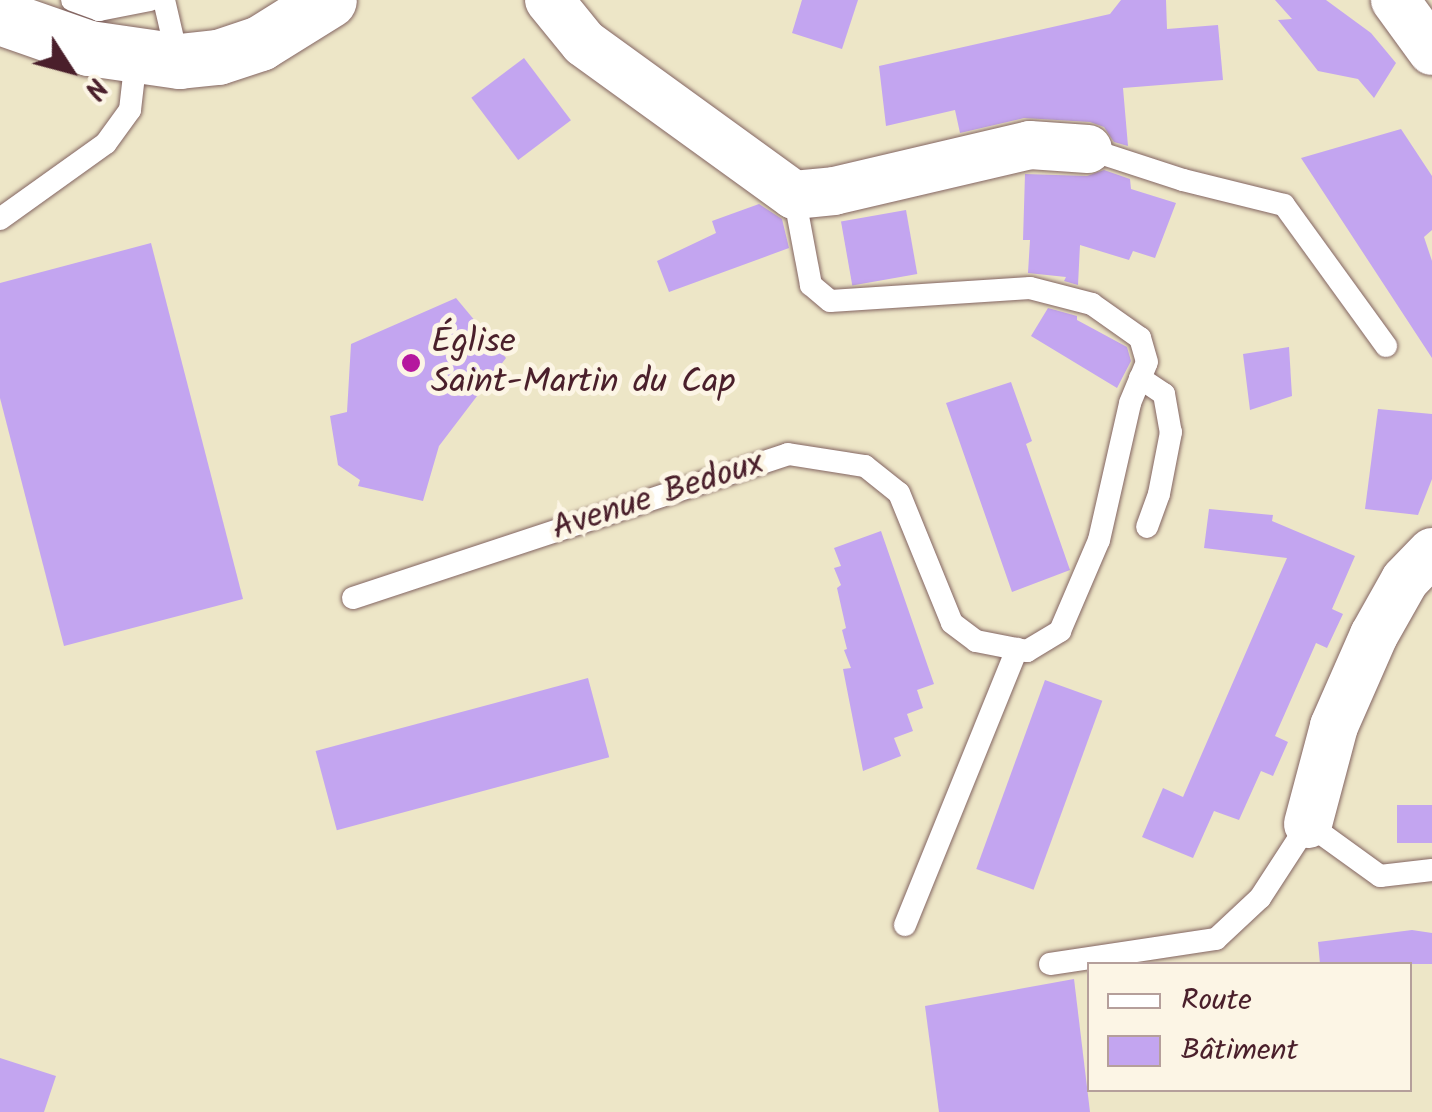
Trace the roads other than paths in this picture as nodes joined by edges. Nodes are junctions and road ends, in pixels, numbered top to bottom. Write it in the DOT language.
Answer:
graph roads {
  1 [pos="72,0"];
  2 [pos="150,0"];
  3 [pos="164,0"];
  4 [pos="329,0"];
  5 [pos="549,0"];
  6 [pos="1395,0"];
  7 [pos="0,17"];
  8 [pos="1432,51"];
  9 [pos="157,59"];
  10 [pos="1088,149"];
  11 [pos="794,195"];
  12 [pos="0,219"];
  13 [pos="1386,346"];
  14 [pos="1140,378"];
  15 [pos="1147,527"];
  16 [pos="1432,552"];
  17 [pos="352,598"];
  18 [pos="1018,649"];
  19 [pos="1308,824"];
  20 [pos="1432,870"];
  21 [pos="905,924"];
  22 [pos="1050,964"];
  1 -- 2 [label="lane"];
  3 -- 9 [label="lane"];
  4 -- 9 [label="main road"];
  5 -- 11 [label="street"];
  6 -- 8 [label="street"];
  7 -- 9 [label="main road"];
  9 -- 12 [label="lane"];
  10 -- 11 [label="street"];
  10 -- 13 [label="lane"];
  11 -- 14 [label="lane"];
  14 -- 15 [label="lane"];
  14 -- 18 [label="lane"];
  16 -- 19 [label="street"];
  17 -- 18 [label="lane, Avenue Bedoux"];
  18 -- 21 [label="lane"];
  19 -- 20 [label="lane"];
  19 -- 22 [label="lane"];
}
